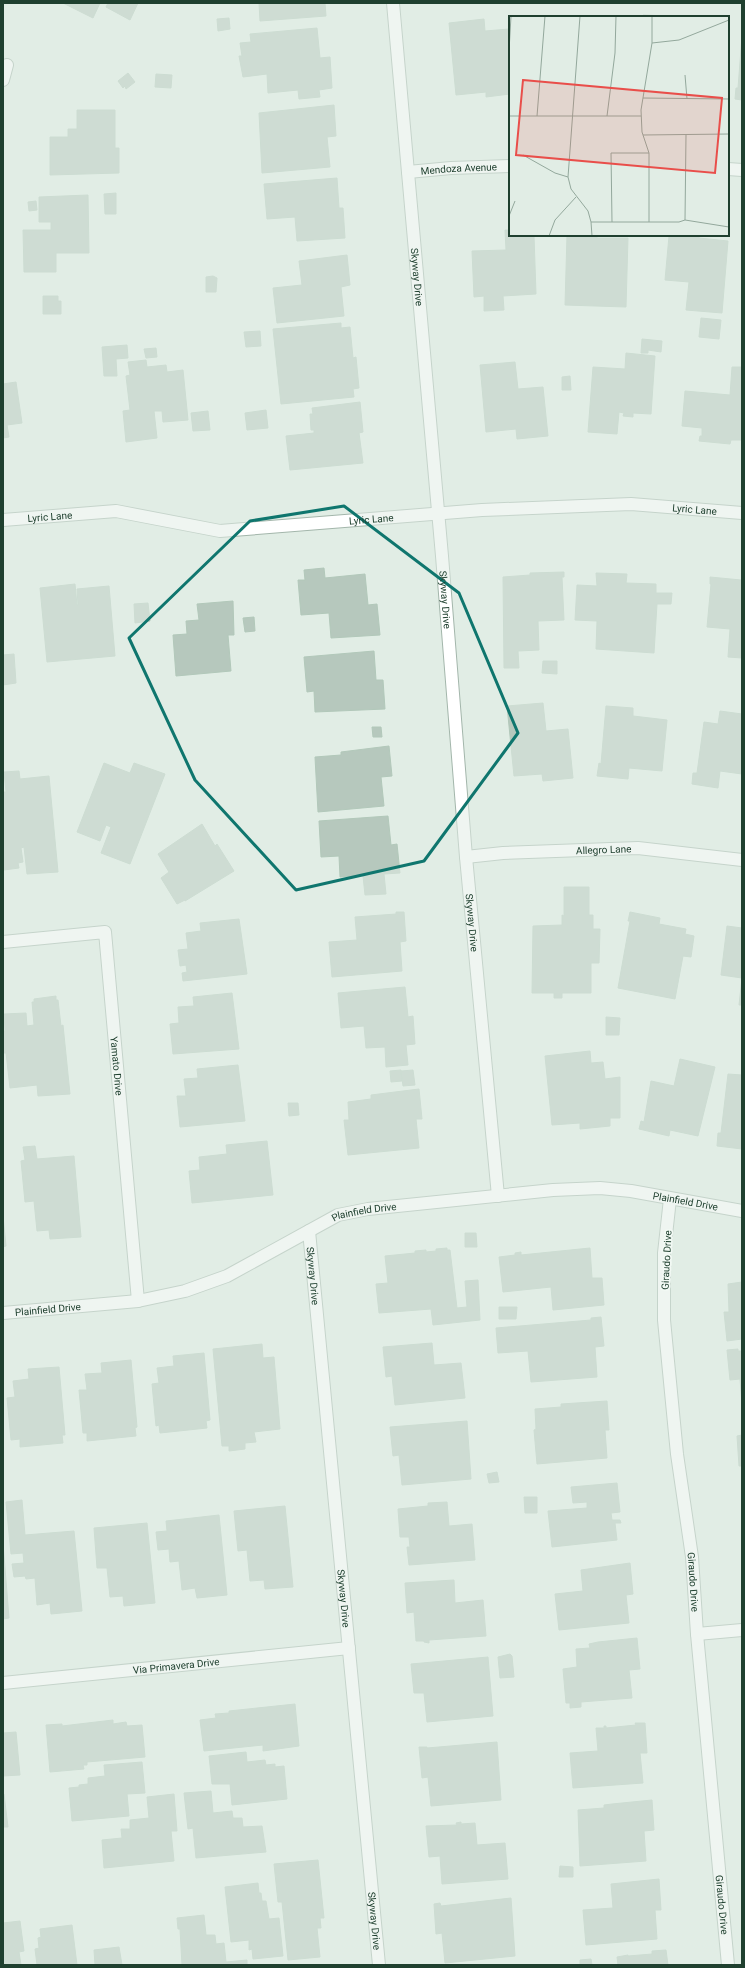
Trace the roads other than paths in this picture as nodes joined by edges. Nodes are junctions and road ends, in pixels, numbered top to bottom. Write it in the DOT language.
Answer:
graph roads {
  1 [pos="393,3"];
  2 [pos="7,65"];
  3 [pos="3,80"];
  4 [pos="509,166"];
  5 [pos="729,169"];
  6 [pos="742,170"];
  7 [pos="408,172"];
  8 [pos="742,513"];
  9 [pos="438,514"];
  10 [pos="3,520"];
  11 [pos="466,857"];
  12 [pos="742,860"];
  13 [pos="3,942"];
  14 [pos="498,1196"];
  15 [pos="670,1199"];
  16 [pos="742,1211"];
  17 [pos="309,1231"];
  18 [pos="138,1301"];
  19 [pos="3,1313"];
  20 [pos="742,1630"];
  21 [pos="697,1634"];
  22 [pos="350,1648"];
  23 [pos="3,1683"];
  24 [pos="379,1965"];
  25 [pos="728,1965"];
  1 -- 7 [label="street, Skyway Drive"];
  2 -- 3 [label="street"];
  4 -- 7 [label="street, Mendoza Avenue"];
  5 -- 6 [label="street"];
  7 -- 9 [label="street, Skyway Drive"];
  8 -- 9 [label="street, Lyric Lane"];
  9 -- 10 [label="street, Lyric Lane"];
  9 -- 11 [label="street, Skyway Drive"];
  11 -- 12 [label="street, Allegro Lane"];
  11 -- 14 [label="street, Skyway Drive"];
  13 -- 18 [label="street, Yamato Drive"];
  14 -- 15 [label="street, Plainfield Drive"];
  14 -- 17 [label="street, Plainfield Drive"];
  15 -- 16 [label="street, Plainfield Drive"];
  15 -- 21 [label="street, Giraudo Drive"];
  17 -- 18 [label="street, Plainfield Drive"];
  17 -- 22 [label="street, Skyway Drive"];
  18 -- 19 [label="street, Plainfield Drive"];
  20 -- 21 [label="street"];
  21 -- 25 [label="street, Giraudo Drive"];
  22 -- 23 [label="street, Via Primavera Drive"];
  22 -- 24 [label="street, Skyway Drive"];
}
